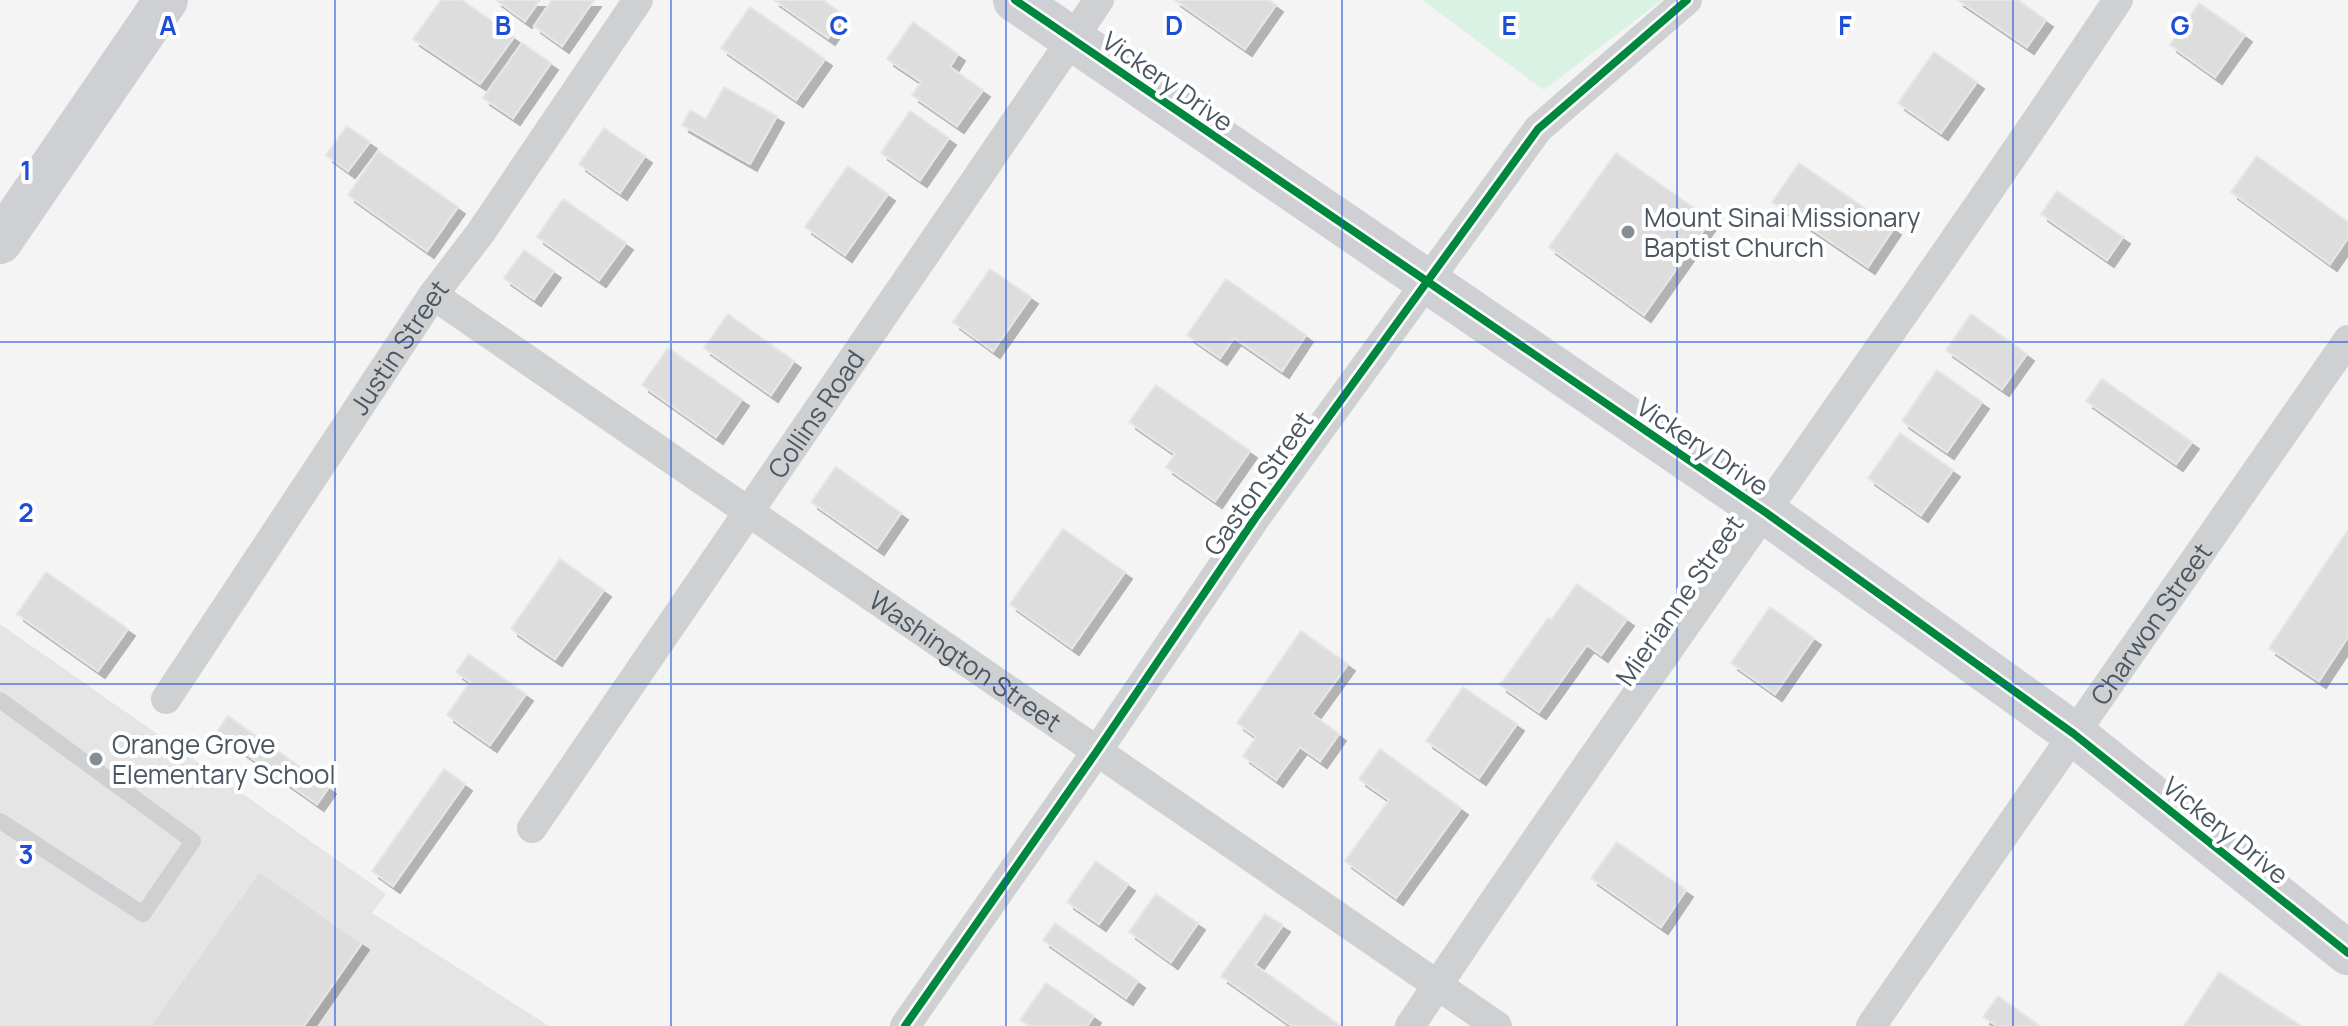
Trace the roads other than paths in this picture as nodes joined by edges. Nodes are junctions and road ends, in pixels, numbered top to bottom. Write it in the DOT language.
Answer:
graph roads {
  1 [pos="166,0"];
  2 [pos="638,0"];
  3 [pos="1015,0"];
  4 [pos="1099,0"];
  5 [pos="1687,0"];
  6 [pos="2118,0"];
  7 [pos="1072,39"];
  8 [pos="0,242"];
  9 [pos="1426,283"];
  10 [pos="433,295"];
  11 [pos="2348,340"];
  12 [pos="748,512"];
  13 [pos="1765,512"];
  14 [pos="166,699"];
  15 [pos="0,700"];
  16 [pos="2074,734"];
  17 [pos="1097,751"];
  18 [pos="0,821"];
  19 [pos="532,828"];
  20 [pos="2348,953"];
  21 [pos="1437,985"];
  22 [pos="905,1026"];
  23 [pos="1410,1026"];
  24 [pos="1497,1026"];
  25 [pos="1871,1026"];
  1 -- 8 [label="street"];
  2 -- 10 [label="street, Justin Street"];
  3 -- 7 [label="street, Vickery Drive"];
  4 -- 7 [label="street, Collins Road"];
  5 -- 9 [label="street, Gaston Street"];
  6 -- 13 [label="street, Mierianne Street"];
  7 -- 9 [label="street, Vickery Drive"];
  7 -- 12 [label="street, Collins Road"];
  9 -- 13 [label="street, Vickery Drive"];
  9 -- 17 [label="street, Gaston Street"];
  10 -- 12 [label="street, Washington Street"];
  10 -- 14 [label="street, Justin Street"];
  11 -- 16 [label="street, Charwon Street"];
  12 -- 17 [label="street, Washington Street"];
  12 -- 19 [label="street, Collins Road"];
  13 -- 16 [label="street, Vickery Drive"];
  13 -- 21 [label="street, Mierianne Street"];
  15 -- 18 [label="lane"];
  16 -- 20 [label="street, Vickery Drive"];
  16 -- 25 [label="street, Charwon Street"];
  17 -- 21 [label="street, Washington Street"];
  17 -- 22 [label="street, Gaston Street"];
  21 -- 23 [label="street, Mierianne Street"];
  21 -- 24 [label="street, Washington Street"];
}
